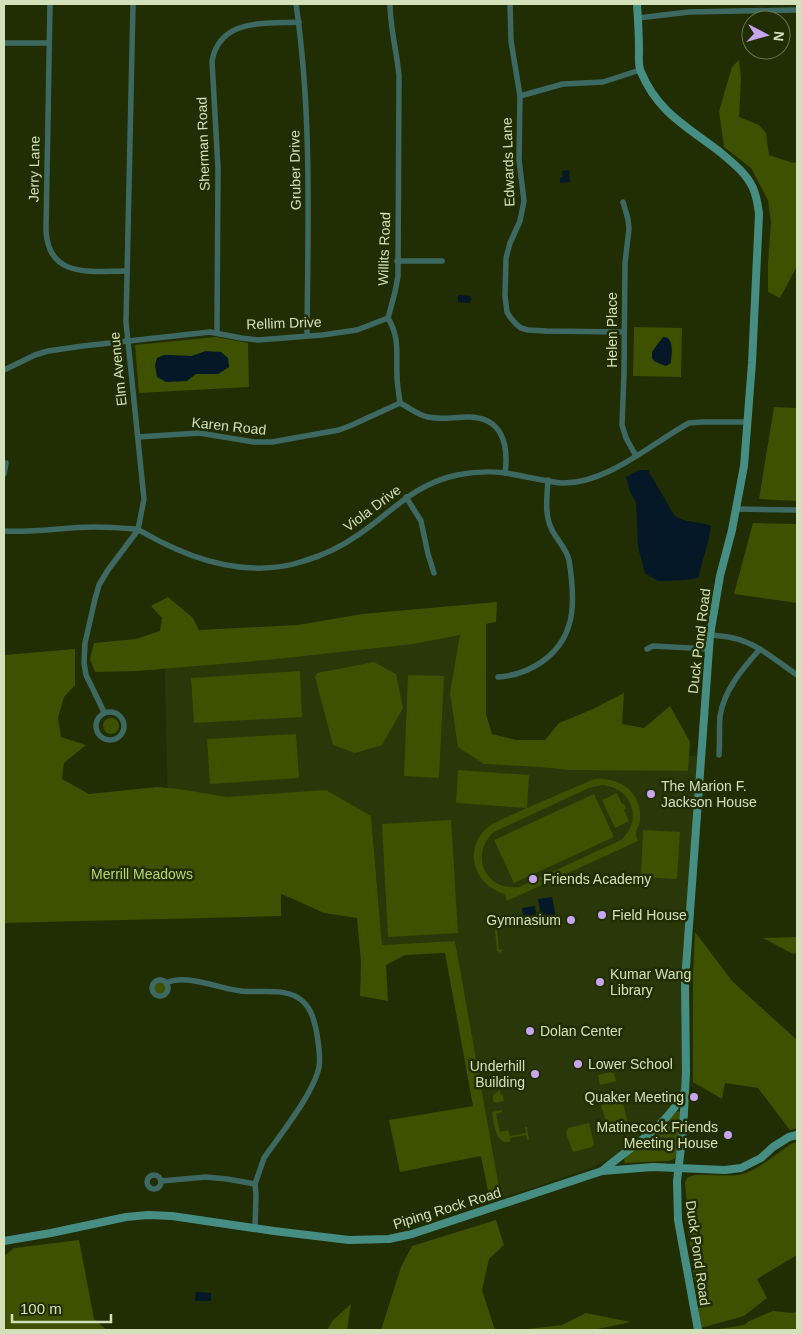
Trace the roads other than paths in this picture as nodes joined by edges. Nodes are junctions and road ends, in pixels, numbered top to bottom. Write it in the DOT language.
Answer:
graph roads {
  1 [pos="50,4"];
  2 [pos="133,4"];
  3 [pos="296,4"];
  4 [pos="390,4"];
  5 [pos="510,4"];
  6 [pos="638,4"];
  7 [pos="797,10"];
  8 [pos="638,18"];
  9 [pos="299,22"];
  10 [pos="4,43"];
  11 [pos="49,43"];
  12 [pos="640,70"];
  13 [pos="520,96"];
  14 [pos="623,202"];
  15 [pos="398,261"];
  16 [pos="442,262"];
  17 [pos="127,271"];
  18 [pos="388,318"];
  19 [pos="217,332"];
  20 [pos="624,332"];
  21 [pos="307,335"];
  22 [pos="127,341"];
  23 [pos="4,370"];
  24 [pos="400,403"];
  25 [pos="748,422"];
  26 [pos="138,438"];
  27 [pos="636,456"];
  28 [pos="6,463"];
  29 [pos="504,473"];
  30 [pos="4,474"];
  31 [pos="548,480"];
  32 [pos="406,498"];
  33 [pos="737,510"];
  34 [pos="797,510"];
  35 [pos="4,527"];
  36 [pos="138,530"];
  37 [pos="4,531"];
  38 [pos="434,572"];
  39 [pos="710,636"];
  40 [pos="647,649"];
  41 [pos="709,649"];
  42 [pos="760,649"];
  43 [pos="797,675"];
  44 [pos="498,677"];
  45 [pos="104,712"];
  46 [pos="719,755"];
  47 [pos="166,983"];
  48 [pos="685,1090"];
  49 [pos="797,1135"];
  50 [pos="679,1167"];
  51 [pos="602,1171"];
  52 [pos="161,1181"];
  53 [pos="255,1184"];
  54 [pos="255,1228"];
  55 [pos="4,1241"];
  56 [pos="698,1330"];
  1 -- 11 [label="street, Jerry Lane"];
  2 -- 17 [label="street, Elm Avenue"];
  3 -- 9 [label="street, Gruber Drive"];
  4 -- 15 [label="street, Willits Road"];
  5 -- 13 [label="street, Edwards Lane"];
  6 -- 8 [label="street, Duck Pond Road"];
  7 -- 8 [label="street"];
  8 -- 12 [label="street, Duck Pond Road"];
  9 -- 19 [label="street, Sherman Road"];
  9 -- 21 [label="street, Gruber Drive"];
  10 -- 11 [label="street"];
  11 -- 17 [label="street, Jerry Lane"];
  12 -- 13 [label="street"];
  12 -- 25 [label="street, Duck Pond Road"];
  13 -- 20 [label="street, Edwards Lane"];
  14 -- 20 [label="street, Helen Place"];
  15 -- 16 [label="street"];
  15 -- 18 [label="street, Willits Road"];
  17 -- 22 [label="street, Elm Avenue"];
  18 -- 21 [label="street, Rellim Drive"];
  18 -- 24 [label="street"];
  19 -- 21 [label="street, Rellim Drive"];
  19 -- 22 [label="street, Rellim Drive"];
  20 -- 27 [label="street, Helen Place"];
  22 -- 23 [label="street, Rellim Drive"];
  22 -- 26 [label="street, Elm Avenue"];
  24 -- 26 [label="street, Karen Road"];
  24 -- 29 [label="street"];
  25 -- 27 [label="street, Viola Drive"];
  25 -- 33 [label="street, Duck Pond Road"];
  26 -- 36 [label="street, Elm Avenue"];
  27 -- 31 [label="street, Viola Drive"];
  28 -- 30 [label="street"];
  29 -- 31 [label="street, Viola Drive"];
  29 -- 32 [label="street, Viola Drive"];
  31 -- 44 [label="street"];
  32 -- 36 [label="street, Viola Drive"];
  32 -- 38 [label="street"];
  33 -- 34 [label="street"];
  33 -- 39 [label="street, Duck Pond Road"];
  35 -- 37 [label="street"];
  36 -- 37 [label="street, Viola Drive"];
  36 -- 45 [label="street, Elm Avenue"];
  39 -- 41 [label="street, Duck Pond Road"];
  39 -- 42 [label="street"];
  40 -- 41 [label="street"];
  41 -- 48 [label="street, Duck Pond Road"];
  42 -- 43 [label="street"];
  42 -- 46 [label="street"];
  45 -- 45 [label="street"];
  47 -- 53 [label="street"];
  48 -- 50 [label="street, Duck Pond Road"];
  48 -- 51 [label="street"];
  49 -- 50 [label="street, Piping Rock Road"];
  50 -- 51 [label="street, Piping Rock Road"];
  50 -- 56 [label="street, Duck Pond Road"];
  51 -- 54 [label="street, Piping Rock Road"];
  52 -- 53 [label="street"];
  53 -- 54 [label="street"];
  54 -- 55 [label="street, Piping Rock Road"];
}
